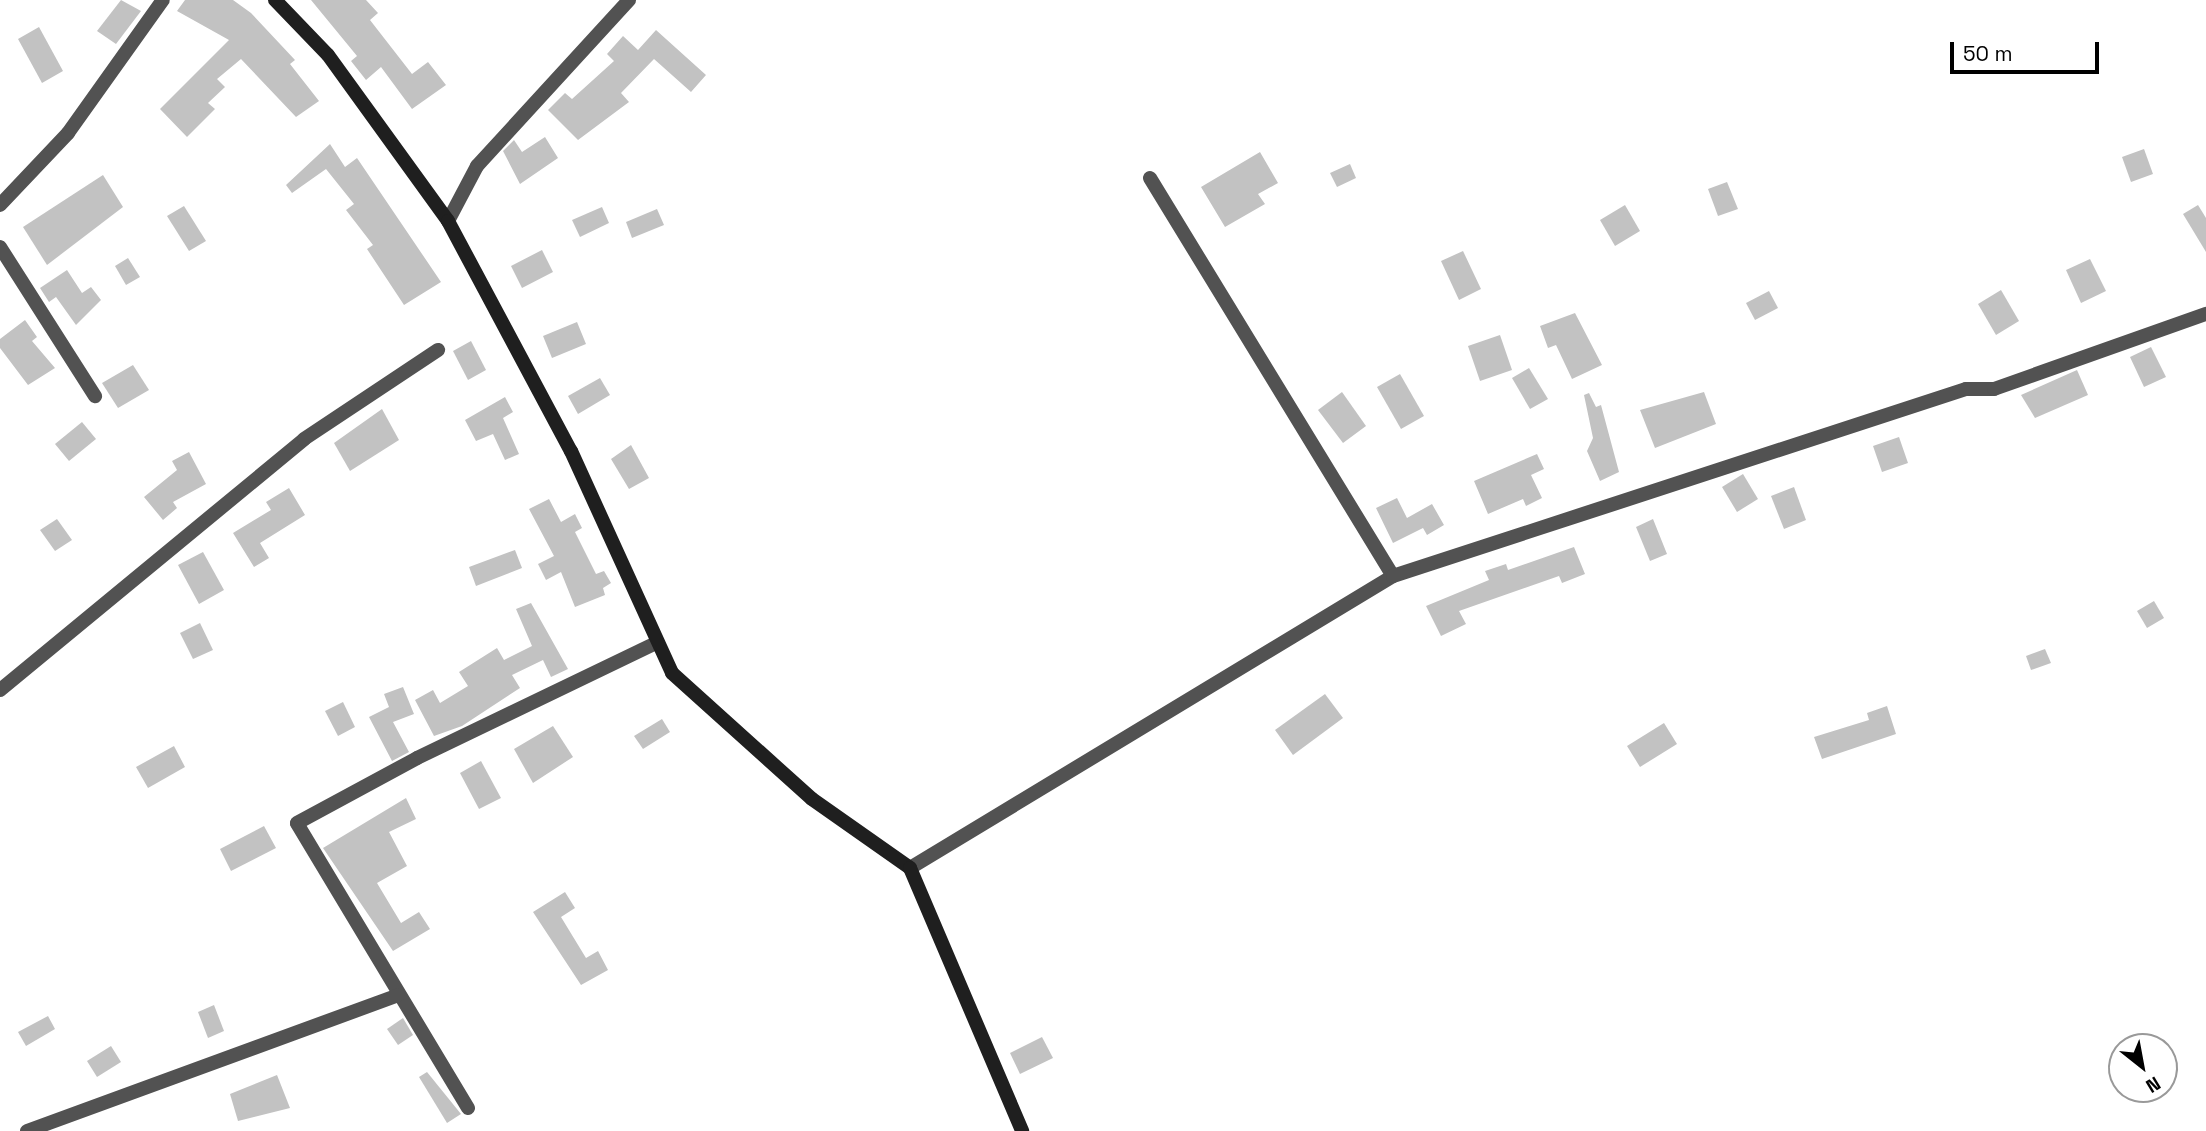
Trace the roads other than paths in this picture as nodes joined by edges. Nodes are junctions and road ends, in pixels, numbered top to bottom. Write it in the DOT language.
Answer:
graph roads {
  1 [pos="163,0"];
  2 [pos="275,0"];
  3 [pos="629,0"];
  4 [pos="1150,178"];
  5 [pos="0,205"];
  6 [pos="447,221"];
  7 [pos="0,247"];
  8 [pos="2206,314"];
  9 [pos="438,350"];
  10 [pos="95,396"];
  11 [pos="1393,576"];
  12 [pos="658,642"];
  13 [pos="0,690"];
  14 [pos="910,868"];
  15 [pos="398,995"];
  16 [pos="468,1108"];
  17 [pos="27,1131"];
  18 [pos="1022,1131"];
  1 -- 5 [label="street"];
  2 -- 6 [label="street"];
  3 -- 6 [label="street"];
  4 -- 11 [label="street"];
  6 -- 12 [label="street"];
  7 -- 10 [label="street"];
  8 -- 11 [label="street"];
  9 -- 13 [label="street"];
  11 -- 14 [label="street"];
  12 -- 14 [label="street"];
  12 -- 15 [label="street"];
  14 -- 18 [label="street"];
  15 -- 16 [label="street"];
  15 -- 17 [label="street"];
}
